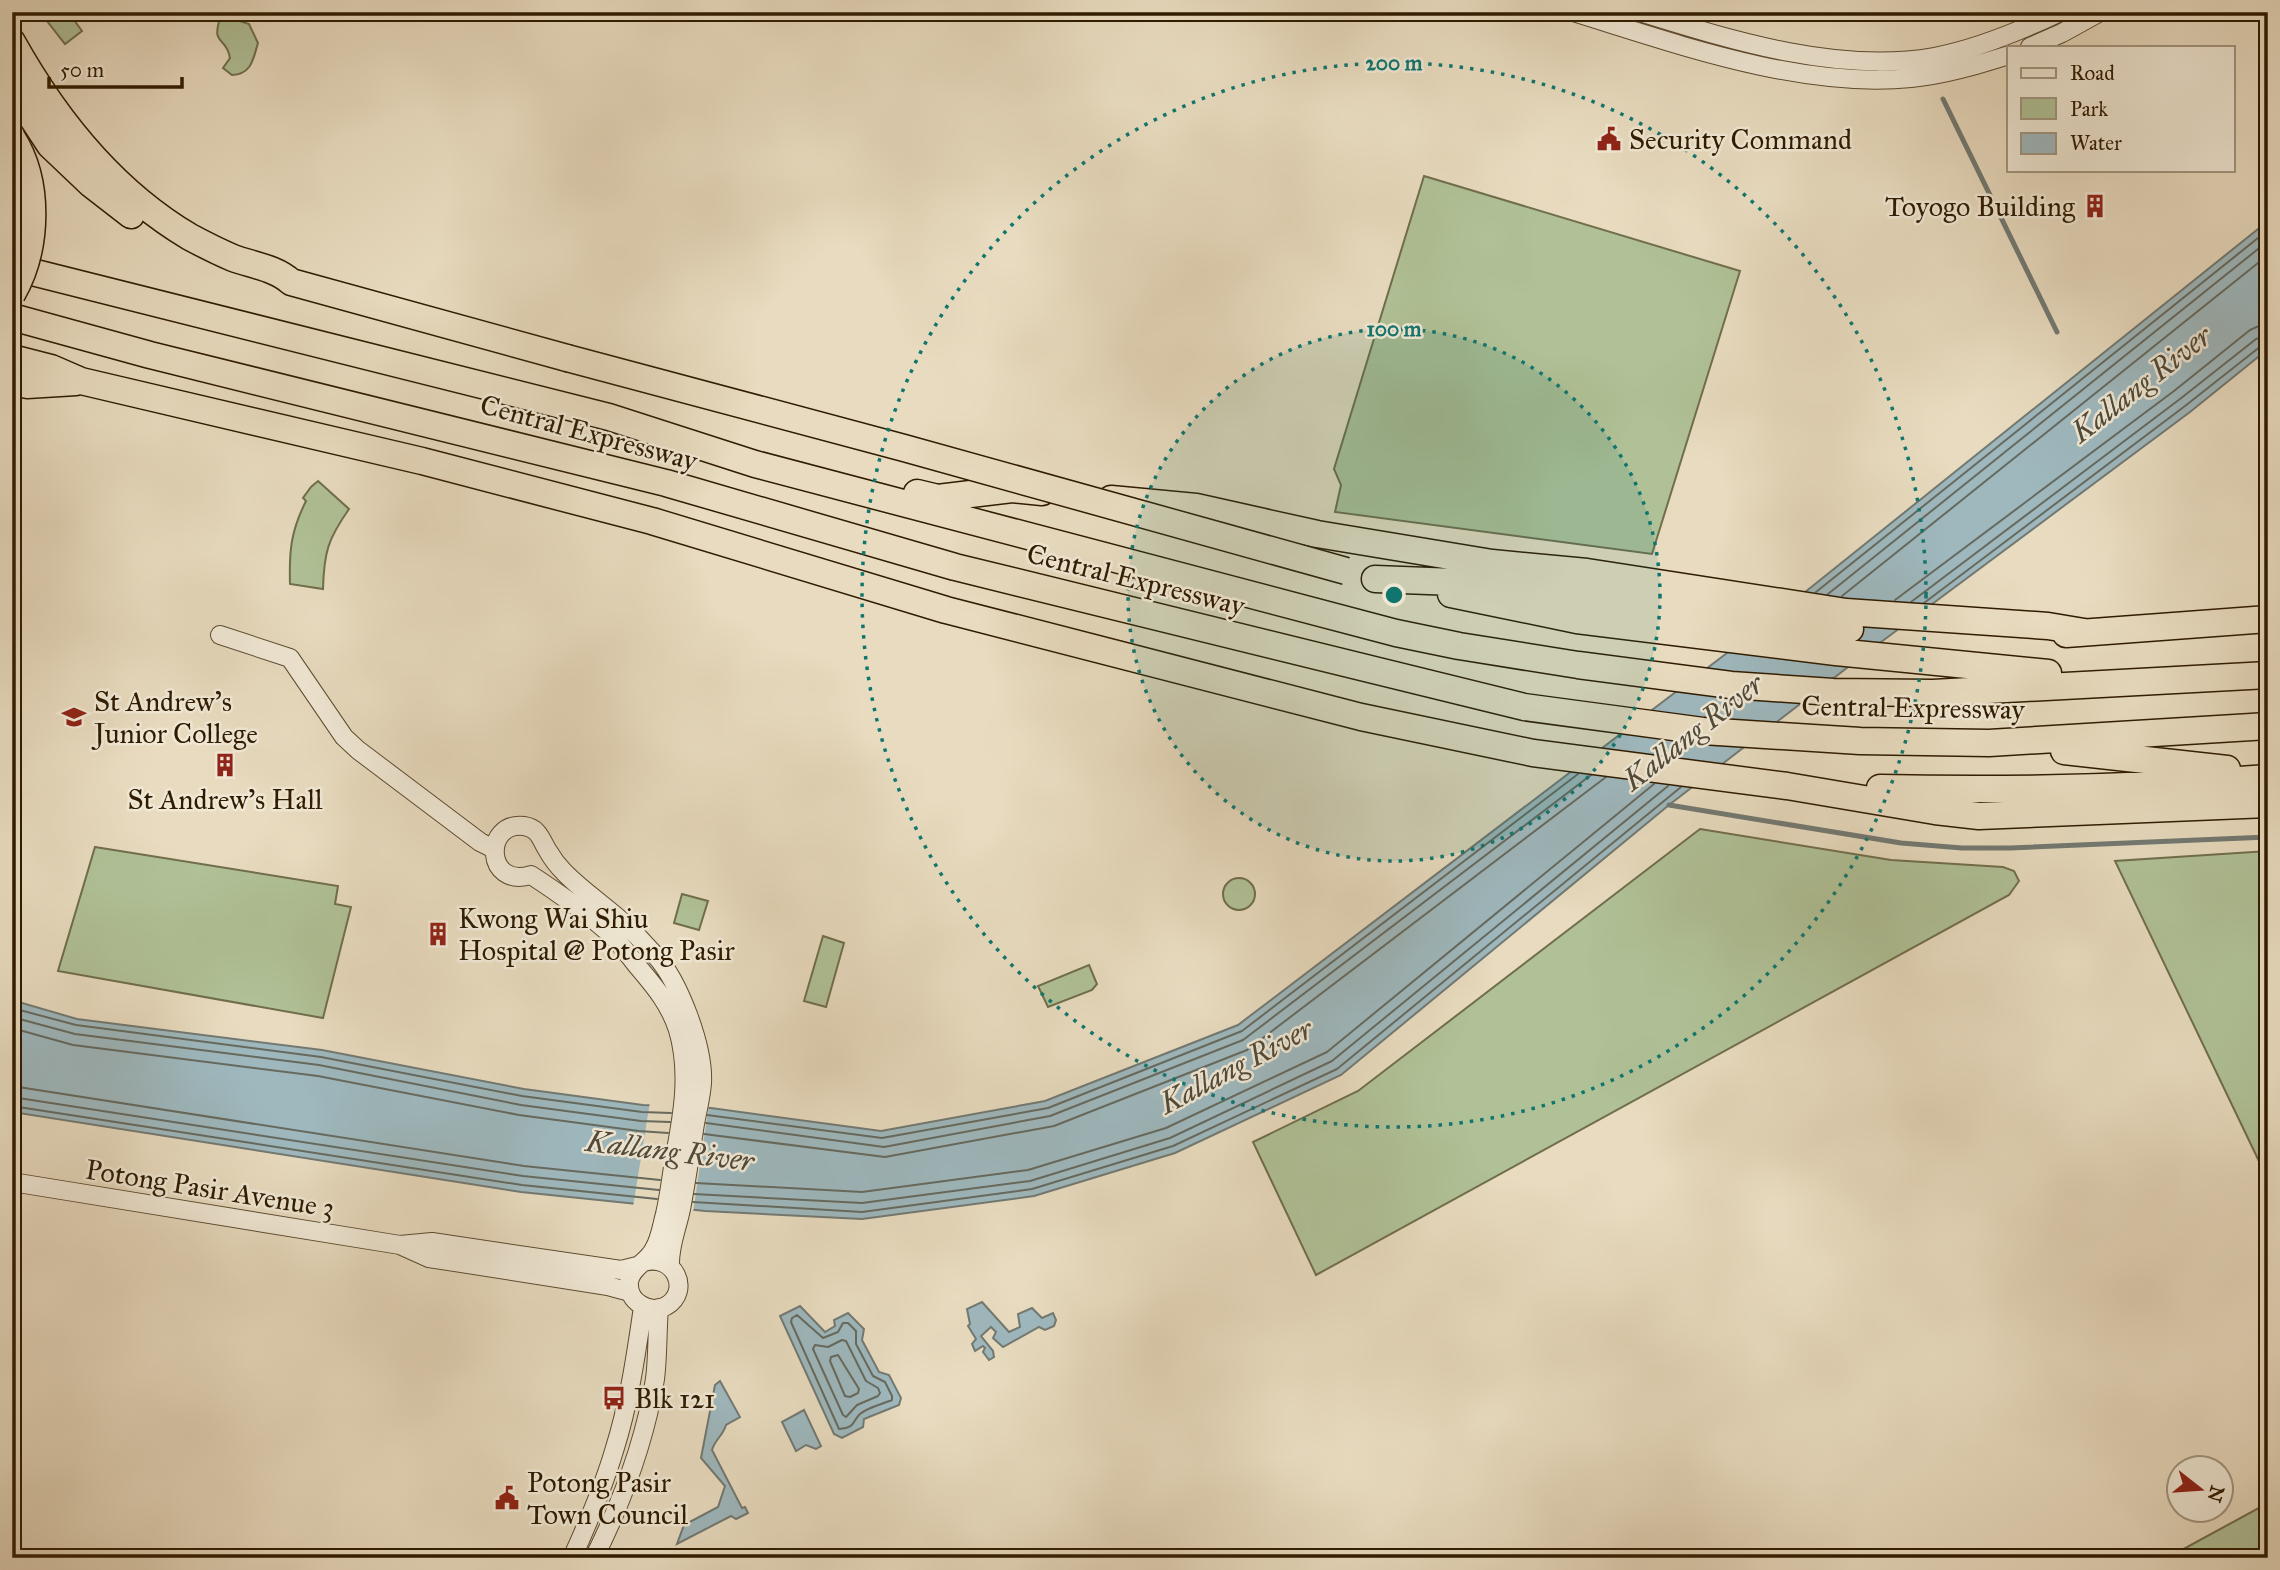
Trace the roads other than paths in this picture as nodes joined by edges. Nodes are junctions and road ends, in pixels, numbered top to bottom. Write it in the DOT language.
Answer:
graph roads {
  1 [pos="1573,12"];
  2 [pos="1640,12"];
  3 [pos="2060,12"];
  4 [pos="2100,12"];
  5 [pos="12,42"];
  6 [pos="2031,46"];
  7 [pos="2007,56"];
  8 [pos="12,87"];
  9 [pos="12,138"];
  10 [pos="12,267"];
  11 [pos="291,282"];
  12 [pos="12,294"];
  13 [pos="12,317"];
  14 [pos="12,358"];
  15 [pos="12,381"];
  16 [pos="81,381"];
  17 [pos="755,464"];
  18 [pos="1376,579"];
  19 [pos="1584,583"];
  20 [pos="2268,619"];
  21 [pos="220,635"];
  22 [pos="2268,675"];
  23 [pos="2147,681"];
  24 [pos="2268,726"];
  25 [pos="1989,744"];
  26 [pos="2268,775"];
  27 [pos="1787,786"];
  28 [pos="2268,804"];
  29 [pos="494,849"];
  30 [pos="546,849"];
  31 [pos="531,875"];
  32 [pos="694,1081"];
  33 [pos="12,1182"];
  34 [pos="400,1245"];
  35 [pos="655,1259"];
  36 [pos="631,1293"];
  37 [pos="651,1307"];
  38 [pos="572,1558"];
  39 [pos="594,1558"];
  1 -- 7 [label="street"];
  2 -- 3 [label="street"];
  4 -- 6 [label="street"];
  5 -- 11 [label="highway"];
  8 -- 11 [label="highway"];
  9 -- 12 [label="highway, bridge"];
  10 -- 17 [label="highway, Central Expressway"];
  11 -- 18 [label="highway, bridge"];
  13 -- 25 [label="highway, Central Expressway"];
  14 -- 16 [label="highway"];
  15 -- 16 [label="highway"];
  16 -- 27 [label="highway"];
  17 -- 19 [label="highway"];
  17 -- 23 [label="highway, Central Expressway"];
  18 -- 19 [label="highway"];
  18 -- 23 [label="highway"];
  19 -- 20 [label="highway"];
  21 -- 29 [label="street"];
  22 -- 23 [label="highway, Central Expressway"];
  24 -- 25 [label="highway, Central Expressway"];
  25 -- 26 [label="highway"];
  26 -- 27 [label="highway"];
  27 -- 28 [label="highway"];
  29 -- 30 [label="street"];
  29 -- 31 [label="street"];
  30 -- 31 [label="street"];
  30 -- 32 [label="street"];
  31 -- 32 [label="street"];
  32 -- 35 [label="street"];
  33 -- 34 [label="street, Potong Pasir Avenue 3"];
  34 -- 35 [label="street, Potong Pasir Avenue 3"];
  34 -- 36 [label="street, Potong Pasir Avenue 3"];
  35 -- 36 [label="street"];
  35 -- 37 [label="street"];
  36 -- 37 [label="street"];
  37 -- 38 [label="street"];
  37 -- 39 [label="street"];
}
